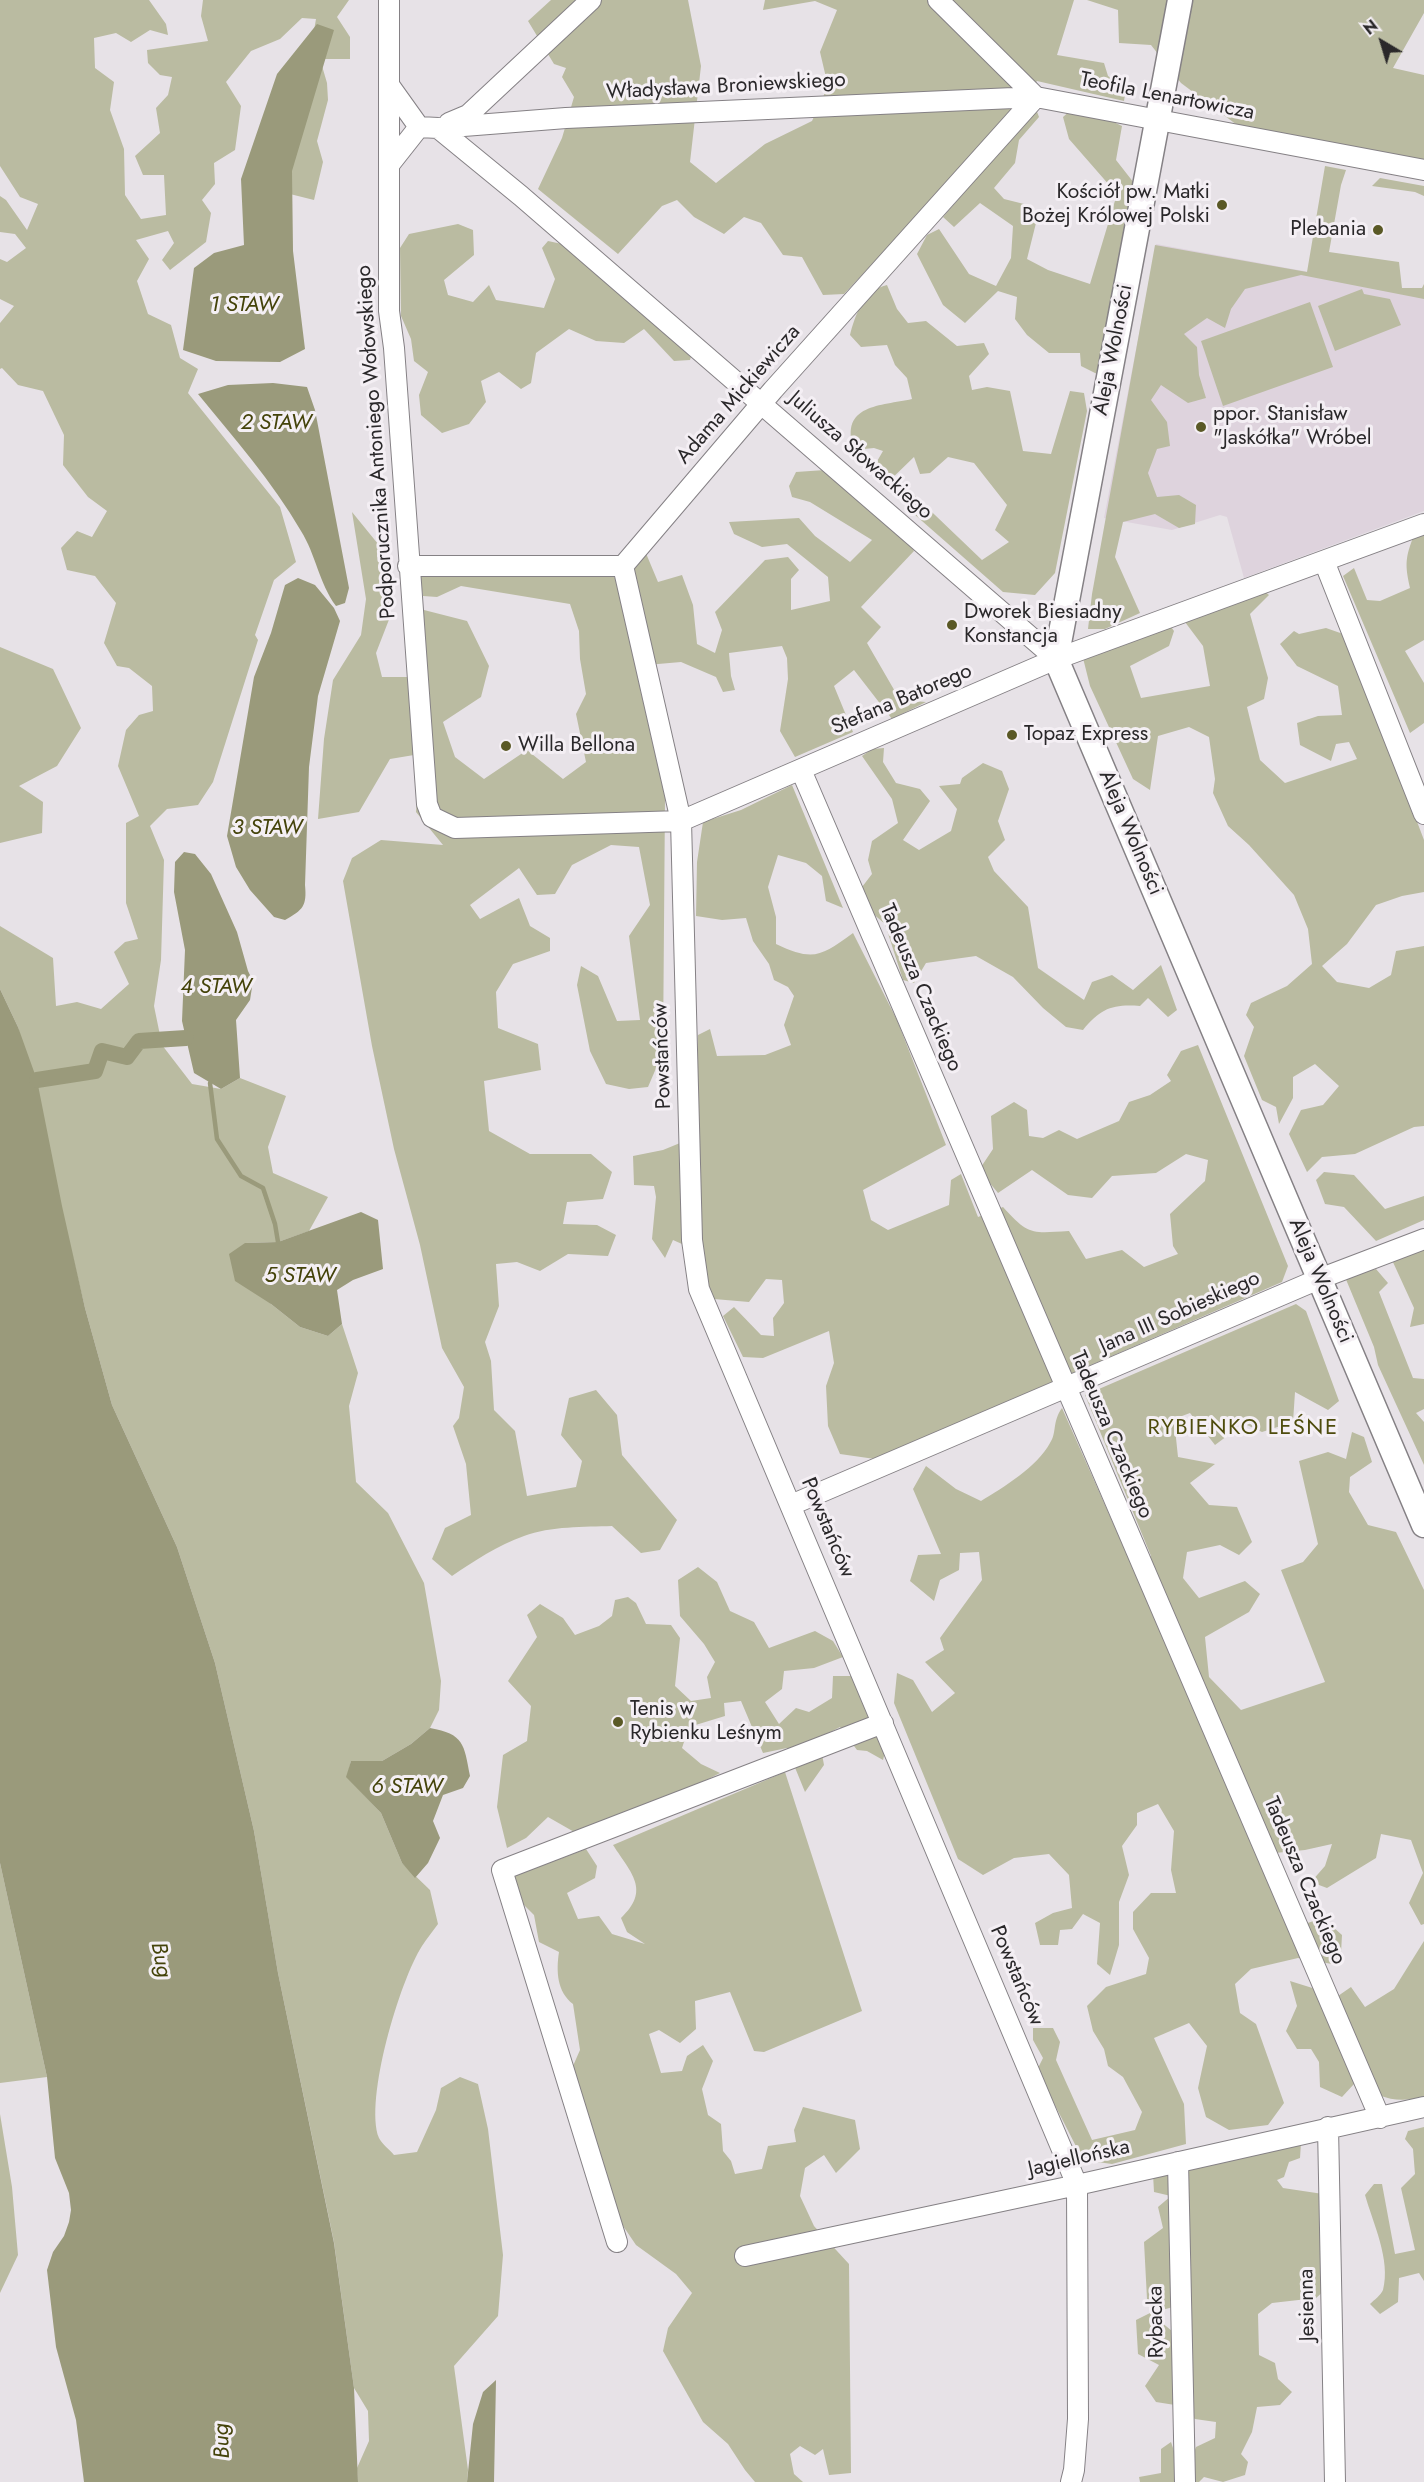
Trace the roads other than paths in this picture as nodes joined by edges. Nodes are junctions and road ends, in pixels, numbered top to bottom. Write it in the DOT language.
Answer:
graph roads {
  1 [pos="388,0"];
  2 [pos="591,0"];
  3 [pos="938,0"];
  4 [pos="1180,0"];
  5 [pos="389,85"];
  6 [pos="1036,97"];
  7 [pos="1158,119"];
  8 [pos="428,127"];
  9 [pos="389,165"];
  10 [pos="1424,170"];
  11 [pos="763,404"];
  12 [pos="1424,524"];
  13 [pos="1324,561"];
  14 [pos="408,566"];
  15 [pos="623,566"];
  16 [pos="1056,659"];
  17 [pos="801,770"];
  18 [pos="1424,814"];
  19 [pos="681,821"];
  20 [pos="455,828"];
  21 [pos="1424,1239"];
  22 [pos="1319,1279"];
  23 [pos="1065,1389"];
  24 [pos="791,1505"];
  25 [pos="1424,1525"];
  26 [pos="883,1723"];
  27 [pos="1424,2107"];
  28 [pos="1380,2118"];
  29 [pos="1328,2127"];
  30 [pos="1178,2162"];
  31 [pos="1077,2185"];
  32 [pos="617,2242"];
  33 [pos="745,2256"];
  34 [pos="1071,2482"];
  35 [pos="1185,2482"];
  36 [pos="1335,2482"];
  1 -- 5 [label="street, Podporucznika Antoniego Wołowskiego"];
  2 -- 8 [label="street"];
  3 -- 6 [label="street"];
  4 -- 7 [label="street, Aleja Wolności"];
  5 -- 8 [label="street"];
  5 -- 9 [label="street, Podporucznika Antoniego Wołowskiego"];
  6 -- 7 [label="street, Teofila Lenartowicza"];
  6 -- 8 [label="street, Władysława Broniewskiego"];
  6 -- 11 [label="street, Adama Mickiewicza"];
  7 -- 10 [label="street, Teofila Lenartowicza"];
  7 -- 16 [label="street, Aleja Wolności"];
  8 -- 9 [label="street"];
  8 -- 11 [label="street, Juliusza Słowackiego"];
  9 -- 14 [label="street, Podporucznika Antoniego Wołowskiego"];
  11 -- 15 [label="street, Adama Mickiewicza"];
  11 -- 16 [label="street, Juliusza Słowackiego"];
  12 -- 13 [label="street, Stefana Batorego"];
  13 -- 16 [label="street, Stefana Batorego"];
  13 -- 18 [label="street"];
  14 -- 15 [label="street"];
  14 -- 20 [label="street, Podporucznika Antoniego Wołowskiego"];
  15 -- 19 [label="street, Powstańców"];
  16 -- 17 [label="street, Stefana Batorego"];
  16 -- 22 [label="street, Aleja Wolności"];
  17 -- 19 [label="street, Stefana Batorego"];
  17 -- 23 [label="street, Tadeusza Czackiego"];
  19 -- 20 [label="street, Stefana Batorego"];
  19 -- 24 [label="street, Powstańców"];
  21 -- 22 [label="street, Jana III Sobieskiego"];
  22 -- 23 [label="street, Jana III Sobieskiego"];
  22 -- 25 [label="street, Aleja Wolności"];
  23 -- 24 [label="street, Jana III Sobieskiego"];
  23 -- 28 [label="street, Tadeusza Czackiego"];
  24 -- 26 [label="street, Powstańców"];
  26 -- 31 [label="street, Powstańców"];
  26 -- 32 [label="street"];
  27 -- 28 [label="street, Jagiellońska"];
  28 -- 29 [label="street, Jagiellońska"];
  29 -- 30 [label="street, Jagiellońska"];
  29 -- 36 [label="street, Jesienna"];
  30 -- 31 [label="street, Jagiellońska"];
  30 -- 35 [label="street, Rybacka"];
  31 -- 33 [label="street, Jagiellońska"];
  31 -- 34 [label="street, Powstańców"];
}
